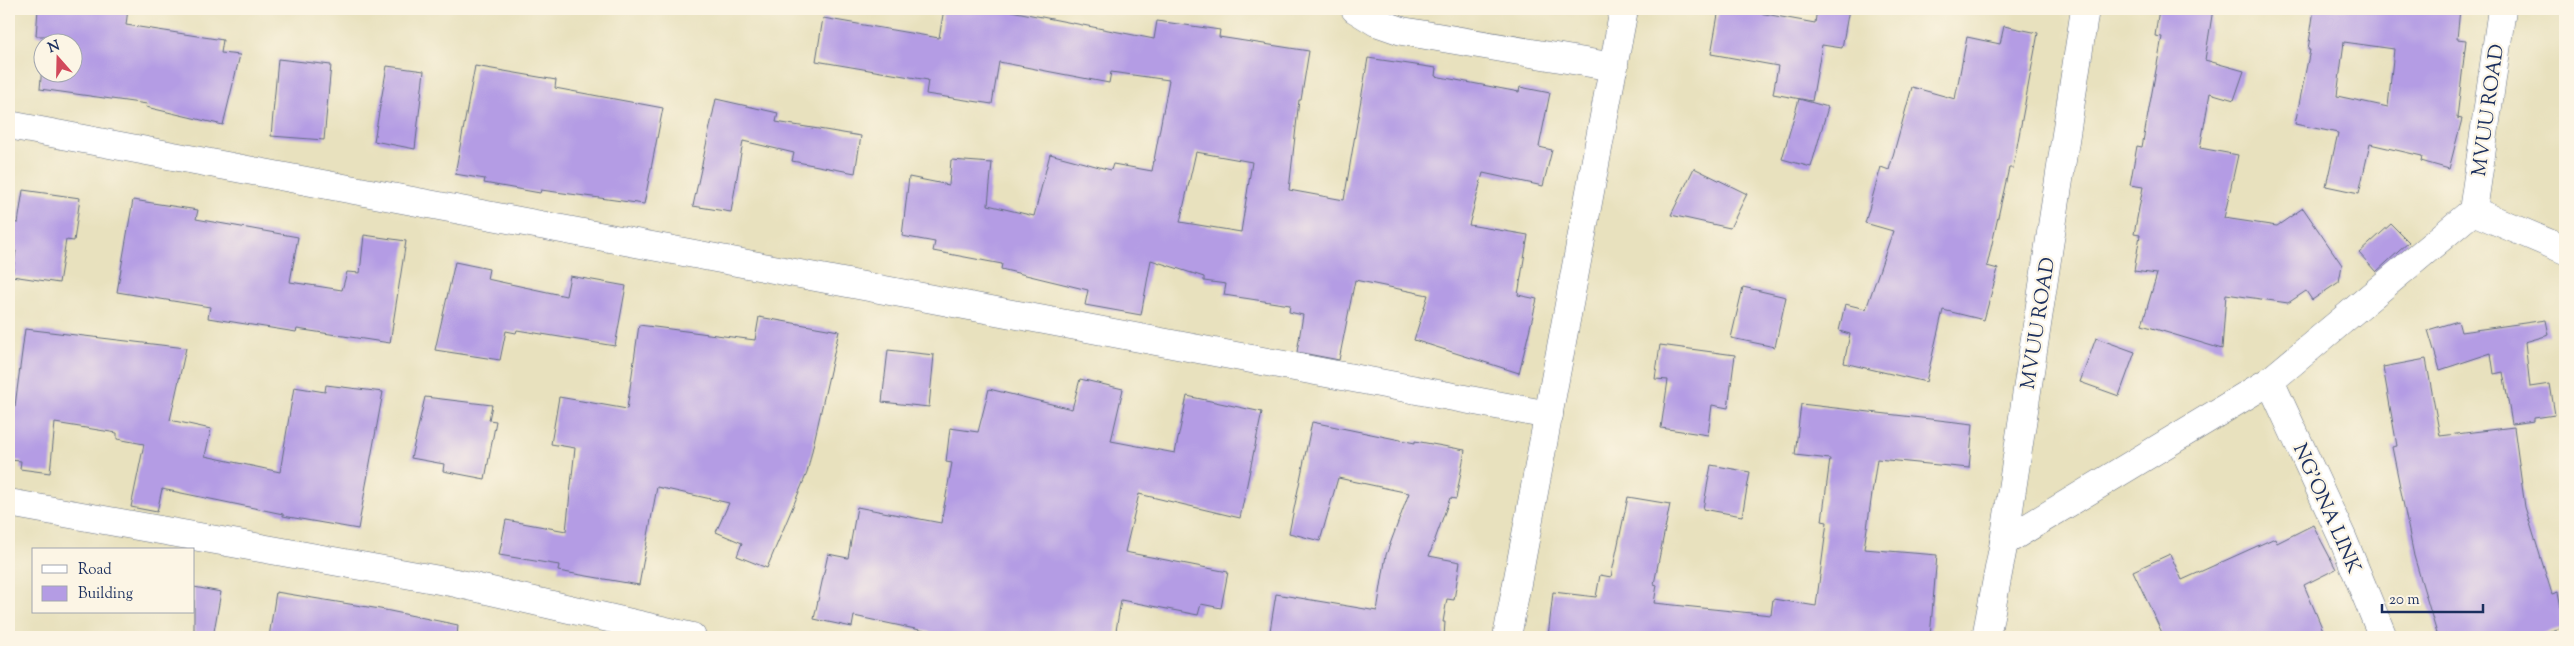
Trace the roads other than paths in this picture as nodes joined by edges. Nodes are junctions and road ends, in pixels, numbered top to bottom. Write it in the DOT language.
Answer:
graph roads {
  1 [pos="1355,9"];
  2 [pos="1624,9"];
  3 [pos="2085,9"];
  4 [pos="2502,9"];
  5 [pos="1614,67"];
  6 [pos="9,125"];
  7 [pos="2472,211"];
  8 [pos="2565,250"];
  9 [pos="2270,380"];
  10 [pos="1549,415"];
  11 [pos="9,503"];
  12 [pos="2004,542"];
  13 [pos="1995,635"];
  14 [pos="692,637"];
  15 [pos="1507,637"];
  16 [pos="2383,637"];
  1 -- 5 [label="street"];
  2 -- 5 [label="street"];
  3 -- 12 [label="street, MVUU ROAD"];
  4 -- 7 [label="street, MVUU ROAD"];
  5 -- 10 [label="street"];
  6 -- 10 [label="street"];
  7 -- 8 [label="street"];
  7 -- 9 [label="street"];
  9 -- 12 [label="street"];
  9 -- 16 [label="street, NG'ONA LINK"];
  10 -- 15 [label="street"];
  11 -- 14 [label="street"];
  12 -- 13 [label="street, MVUU ROAD"];
}
